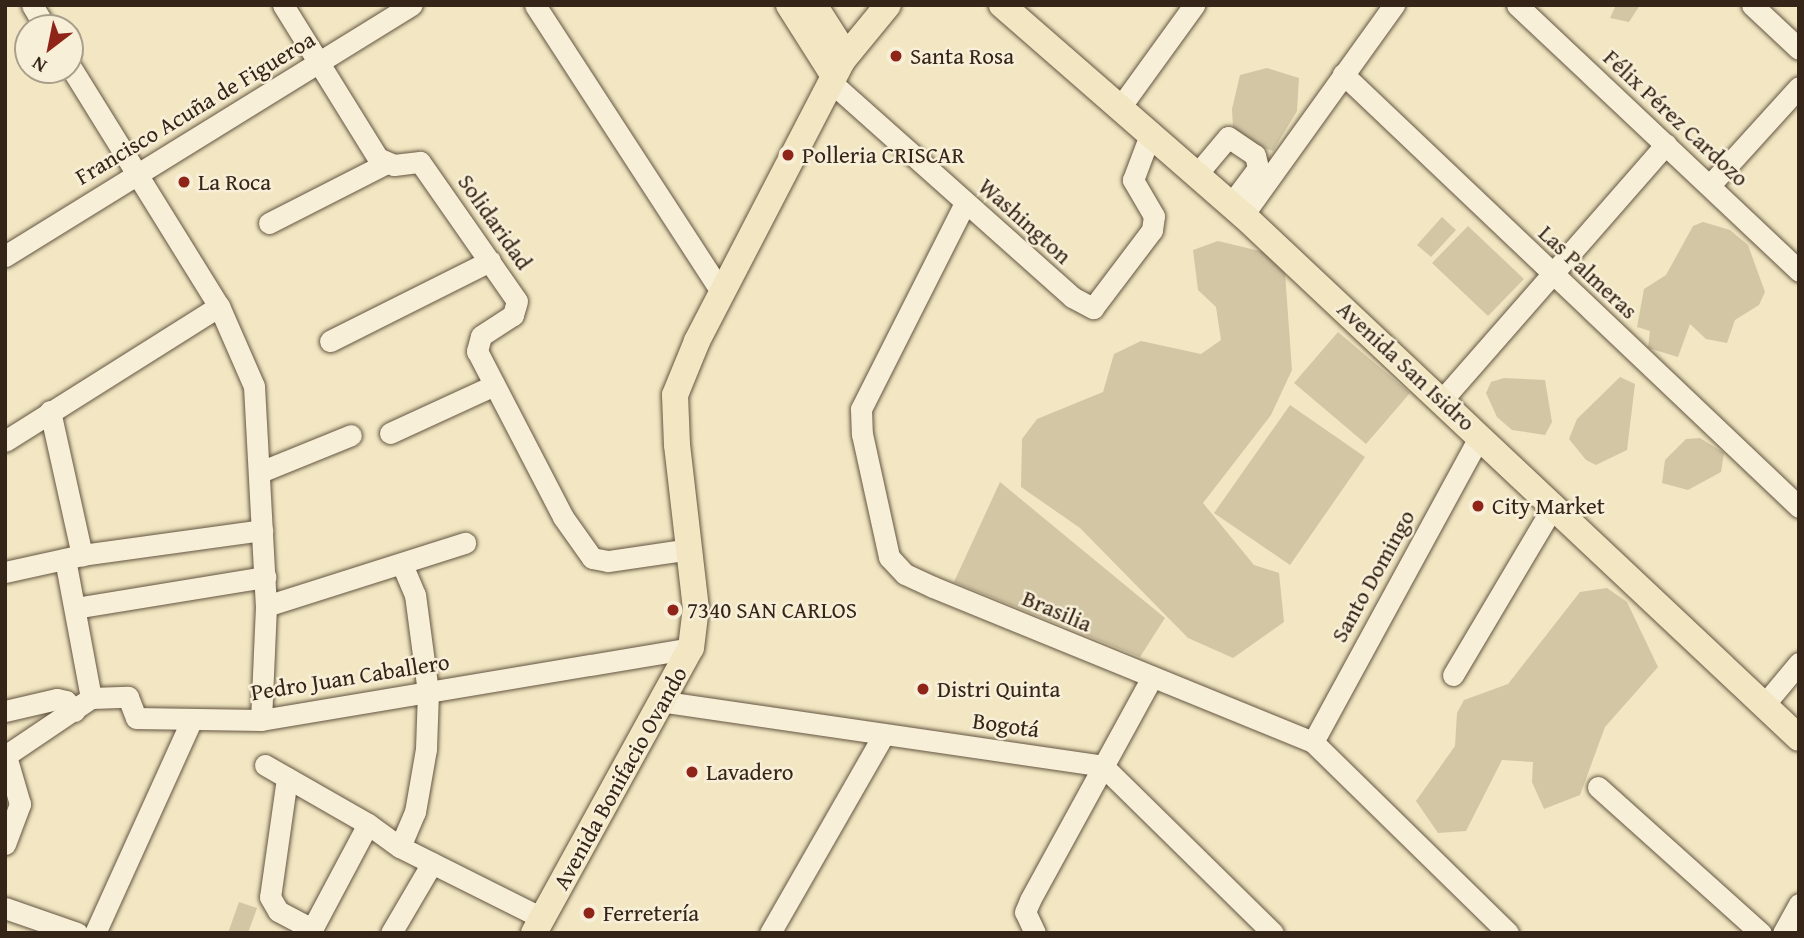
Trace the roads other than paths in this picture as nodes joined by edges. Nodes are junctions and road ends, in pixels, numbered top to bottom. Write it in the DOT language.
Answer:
graph roads {
  1 [pos="283,5"];
  2 [pos="412,5"];
  3 [pos="535,5"];
  4 [pos="789,5"];
  5 [pos="814,5"];
  6 [pos="888,5"];
  7 [pos="1194,5"];
  8 [pos="1394,5"];
  9 [pos="1517,5"];
  10 [pos="1752,5"];
  11 [pos="1009,8"];
  12 [pos="1799,49"];
  13 [pos="319,64"];
  14 [pos="837,71"];
  15 [pos="1343,74"];
  16 [pos="82,84"];
  17 [pos="1799,87"];
  18 [pos="1121,106"];
  19 [pos="1151,132"];
  20 [pos="1667,144"];
  21 [pos="385,164"];
  22 [pos="139,173"];
  23 [pos="1197,174"];
  24 [pos="1710,185"];
  25 [pos="964,203"];
  26 [pos="1237,210"];
  27 [pos="269,223"];
  28 [pos="5,256"];
  29 [pos="490,261"];
  30 [pos="1799,271"];
  31 [pos="1552,275"];
  32 [pos="722,293"];
  33 [pos="219,306"];
  34 [pos="331,341"];
  35 [pos="492,386"];
  36 [pos="1442,400"];
  37 [pos="50,411"];
  38 [pos="390,433"];
  39 [pos="351,435"];
  40 [pos="1480,436"];
  41 [pos="5,441"];
  42 [pos="260,472"];
  43 [pos="1799,507"];
  44 [pos="1552,508"];
  45 [pos="262,530"];
  46 [pos="466,542"];
  47 [pos="690,549"];
  48 [pos="73,557"];
  49 [pos="402,564"];
  50 [pos="5,572"];
  51 [pos="265,577"];
  52 [pos="266,606"];
  53 [pos="75,608"];
  54 [pos="691,648"];
  55 [pos="1799,663"];
  56 [pos="1453,675"];
  57 [pos="1151,679"];
  58 [pos="428,692"];
  59 [pos="91,698"];
  60 [pos="665,702"];
  61 [pos="1763,706"];
  62 [pos="5,711"];
  63 [pos="74,711"];
  64 [pos="261,720"];
  65 [pos="191,721"];
  66 [pos="884,734"];
  67 [pos="1799,738"];
  68 [pos="1313,742"];
  69 [pos="6,756"];
  70 [pos="265,765"];
  71 [pos="1103,766"];
  72 [pos="287,778"];
  73 [pos="1598,787"];
  74 [pos="368,824"];
  75 [pos="5,844"];
  76 [pos="400,847"];
  77 [pos="432,863"];
  78 [pos="1799,904"];
  79 [pos="5,908"];
  80 [pos="538,925"];
  81 [pos="311,931"];
  82 [pos="1505,931"];
  83 [pos="77,933"];
  84 [pos="95,933"];
  85 [pos="391,933"];
  86 [pos="770,933"];
  87 [pos="1035,933"];
  88 [pos="1273,933"];
  89 [pos="1761,933"];
  90 [pos="1783,933"];
  1 -- 13 [label="street"];
  2 -- 13 [label="street, Francisco Acuña de Figueroa"];
  3 -- 32 [label="street"];
  4 -- 14 [label="main road"];
  5 -- 14 [label="main road"];
  6 -- 14 [label="main road, Avenida Bonifacio Ovando"];
  7 -- 18 [label="street"];
  8 -- 15 [label="street"];
  9 -- 20 [label="street, Félix Pérez Cardozo"];
  10 -- 12 [label="street"];
  11 -- 18 [label="main road, Avenida San Isidro"];
  13 -- 21 [label="street"];
  13 -- 22 [label="street, Francisco Acuña de Figueroa"];
  14 -- 25 [label="street, Washington"];
  14 -- 32 [label="main road, Avenida Bonifacio Ovando"];
  15 -- 26 [label="street"];
  15 -- 31 [label="street, Las Palmeras"];
  16 -- 22 [label="street"];
  17 -- 24 [label="street"];
  18 -- 19 [label="main road, Avenida San Isidro"];
  19 -- 23 [label="main road, Avenida San Isidro"];
  19 -- 25 [label="street, Washington"];
  20 -- 24 [label="street, Félix Pérez Cardozo"];
  20 -- 31 [label="street"];
  21 -- 27 [label="street"];
  21 -- 29 [label="street, Solidaridad"];
  22 -- 28 [label="street, Francisco Acuña de Figueroa"];
  22 -- 33 [label="street"];
  23 -- 26 [label="main road, Avenida San Isidro"];
  23 -- 26 [label="street"];
  24 -- 30 [label="street, Félix Pérez Cardozo"];
  25 -- 57 [label="street, Brasilia"];
  26 -- 36 [label="main road, Avenida San Isidro"];
  29 -- 34 [label="street"];
  29 -- 35 [label="street, Solidaridad"];
  31 -- 36 [label="street"];
  31 -- 43 [label="street, Las Palmeras"];
  32 -- 47 [label="main road, Avenida Bonifacio Ovando"];
  33 -- 37 [label="street"];
  33 -- 42 [label="street"];
  35 -- 38 [label="street"];
  35 -- 47 [label="street, Solidaridad"];
  36 -- 40 [label="main road, Avenida San Isidro"];
  37 -- 41 [label="street"];
  37 -- 48 [label="street"];
  39 -- 42 [label="street"];
  40 -- 44 [label="main road, Avenida San Isidro"];
  40 -- 68 [label="street, Santo Domingo"];
  42 -- 45 [label="street"];
  44 -- 56 [label="street"];
  44 -- 61 [label="main road, Avenida San Isidro"];
  45 -- 48 [label="street"];
  45 -- 51 [label="street"];
  46 -- 49 [label="street"];
  47 -- 54 [label="main road, Avenida Bonifacio Ovando"];
  48 -- 50 [label="street"];
  48 -- 53 [label="street"];
  49 -- 52 [label="street"];
  49 -- 58 [label="street"];
  51 -- 52 [label="street"];
  51 -- 53 [label="street"];
  52 -- 64 [label="street"];
  53 -- 59 [label="street"];
  54 -- 58 [label="street, Pedro Juan Caballero"];
  54 -- 60 [label="main road, Avenida Bonifacio Ovando"];
  55 -- 61 [label="street"];
  57 -- 68 [label="street, Brasilia"];
  57 -- 71 [label="street"];
  58 -- 64 [label="street, Pedro Juan Caballero"];
  58 -- 76 [label="street"];
  59 -- 63 [label="street"];
  59 -- 65 [label="street, Pedro Juan Caballero"];
  60 -- 66 [label="street, Bogotá"];
  60 -- 80 [label="main road, Avenida Bonifacio Ovando"];
  61 -- 67 [label="main road, Avenida San Isidro"];
  62 -- 63 [label="street"];
  63 -- 69 [label="street"];
  64 -- 65 [label="street, Pedro Juan Caballero"];
  65 -- 84 [label="street"];
  66 -- 71 [label="street, Bogotá"];
  66 -- 86 [label="street"];
  68 -- 82 [label="street, Brasilia"];
  69 -- 75 [label="street"];
  70 -- 72 [label="street"];
  71 -- 87 [label="street"];
  71 -- 88 [label="street"];
  72 -- 74 [label="street"];
  72 -- 81 [label="street"];
  73 -- 89 [label="street"];
  74 -- 76 [label="street"];
  74 -- 81 [label="street"];
  76 -- 77 [label="street"];
  77 -- 80 [label="street"];
  77 -- 85 [label="street"];
  78 -- 90 [label="street"];
  79 -- 83 [label="street"];
}
